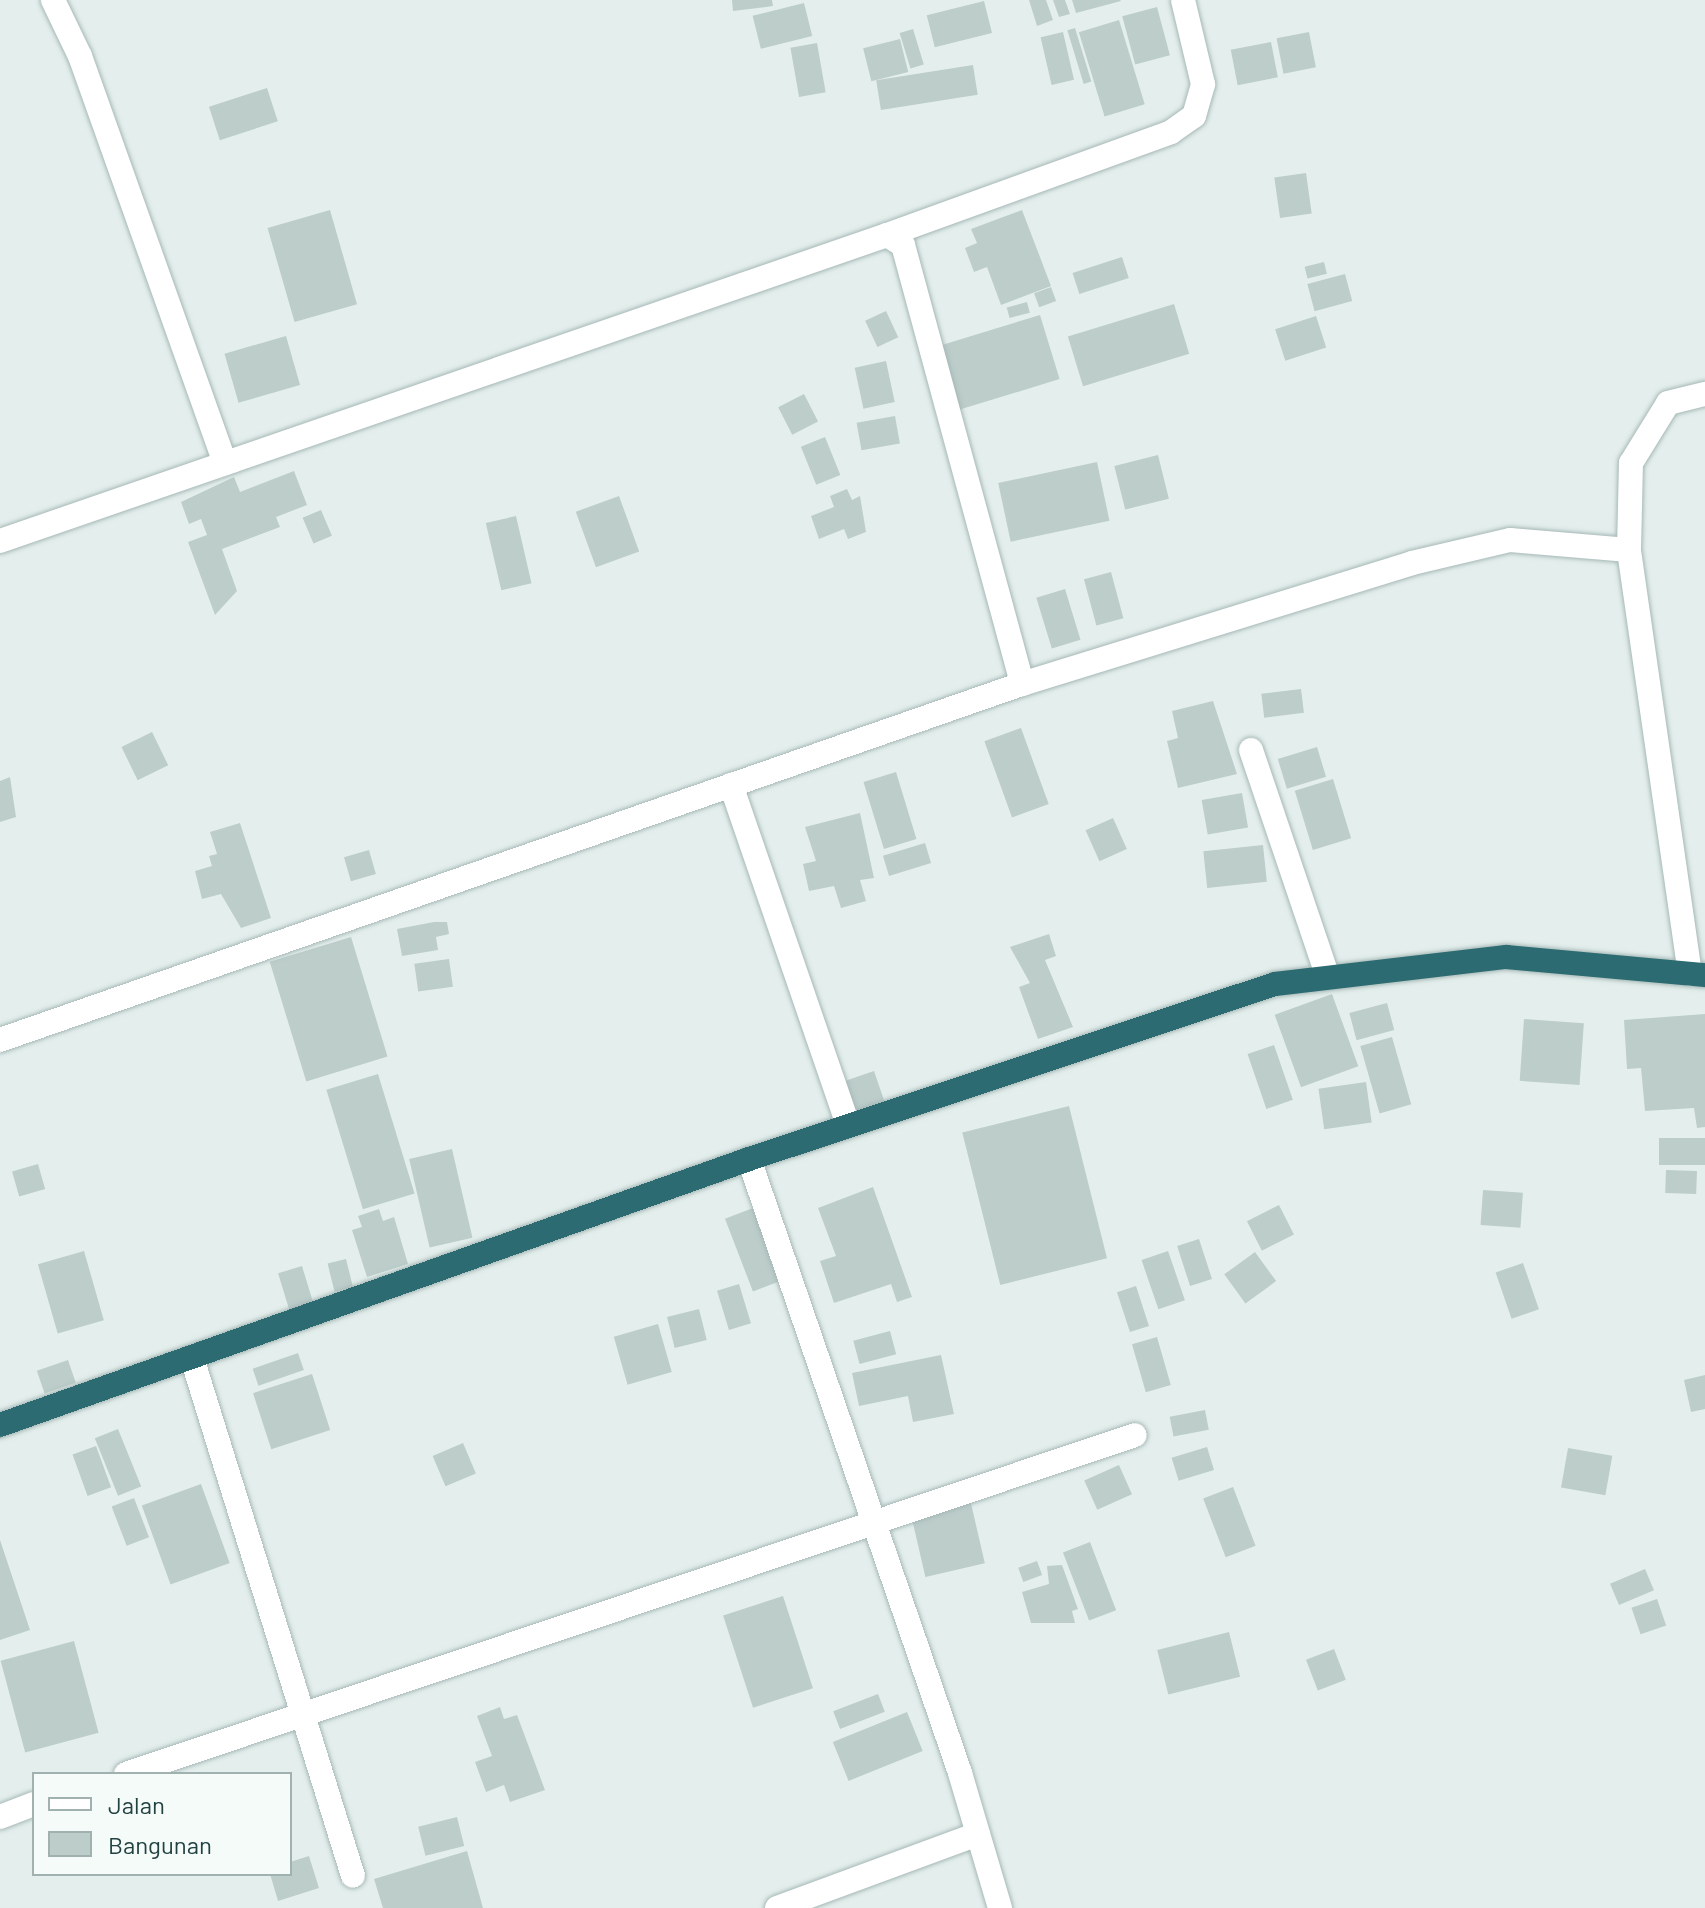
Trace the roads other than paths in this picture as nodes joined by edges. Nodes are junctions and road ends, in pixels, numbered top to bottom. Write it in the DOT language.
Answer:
graph roads {
  1 [pos="53,0"];
  2 [pos="1183,0"];
  3 [pos="887,235"];
  4 [pos="1705,394"];
  5 [pos="225,463"];
  6 [pos="0,541"];
  7 [pos="1629,550"];
  8 [pos="1022,684"];
  9 [pos="1251,750"];
  10 [pos="731,785"];
  11 [pos="1697,974"];
  12 [pos="1327,975"];
  13 [pos="0,1040"];
  14 [pos="848,1125"];
  15 [pos="749,1159"];
  16 [pos="192,1358"];
  17 [pos="0,1425"];
  18 [pos="1135,1435"];
  19 [pos="874,1523"];
  20 [pos="303,1717"];
  21 [pos="132,1772"];
  22 [pos="32,1805"];
  23 [pos="0,1817"];
  24 [pos="978,1834"];
  25 [pos="353,1876"];
  26 [pos="777,1908"];
  27 [pos="1000,1908"];
  1 -- 5 [label="street"];
  2 -- 3 [label="street"];
  3 -- 5 [label="street"];
  3 -- 8 [label="street"];
  4 -- 7 [label="street"];
  5 -- 6 [label="street"];
  7 -- 8 [label="street"];
  7 -- 11 [label="street"];
  8 -- 10 [label="street"];
  9 -- 12 [label="street"];
  10 -- 13 [label="street"];
  10 -- 14 [label="street"];
  11 -- 12 [label="highway"];
  12 -- 14 [label="highway"];
  14 -- 15 [label="highway"];
  15 -- 16 [label="highway"];
  15 -- 19 [label="street"];
  16 -- 17 [label="highway"];
  16 -- 20 [label="street"];
  18 -- 19 [label="street"];
  19 -- 20 [label="street"];
  19 -- 24 [label="street"];
  20 -- 21 [label="street"];
  20 -- 25 [label="street"];
  22 -- 23 [label="street"];
  24 -- 26 [label="street"];
  24 -- 27 [label="street"];
}
